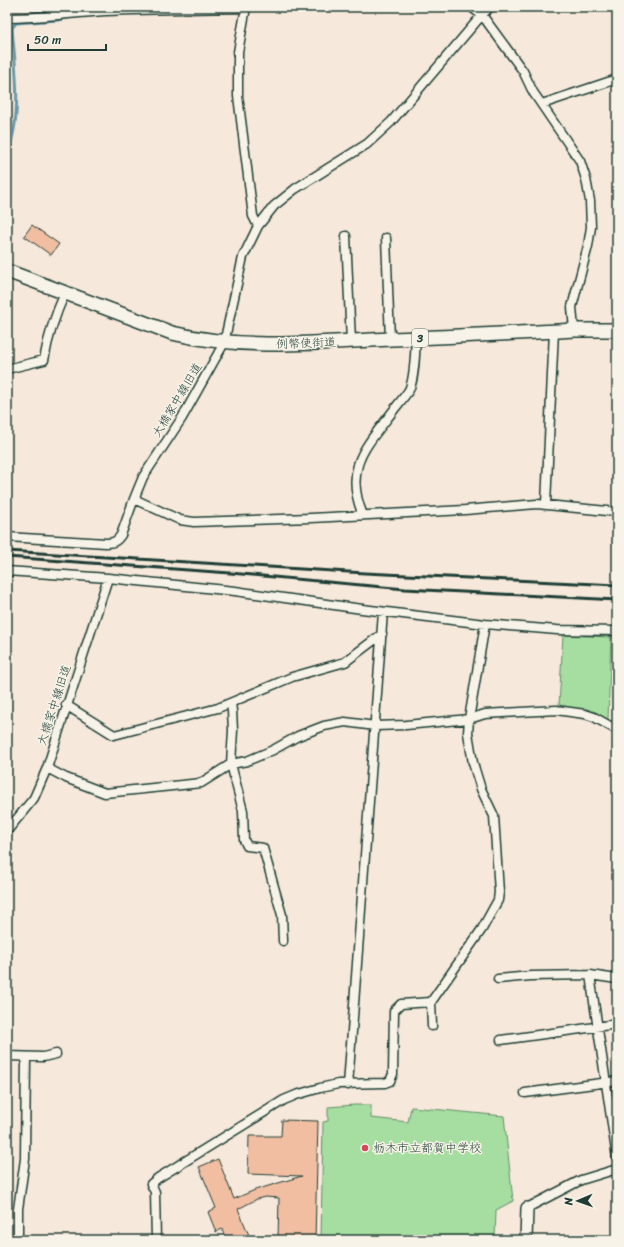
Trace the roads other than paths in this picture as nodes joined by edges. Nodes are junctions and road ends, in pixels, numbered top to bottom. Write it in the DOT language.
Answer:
graph roads {
  1 [pos="471,7"];
  2 [pos="490,7"];
  3 [pos="246,8"];
  4 [pos="482,15"];
  5 [pos="7,18"];
  6 [pos="617,79"];
  7 [pos="542,104"];
  8 [pos="258,226"];
  9 [pos="346,236"];
  10 [pos="386,238"];
  11 [pos="7,271"];
  12 [pos="65,293"];
  13 [pos="574,330"];
  14 [pos="617,330"];
  15 [pos="554,331"];
  16 [pos="416,338"];
  17 [pos="390,339"];
  18 [pos="351,341"];
  19 [pos="224,343"];
  20 [pos="7,368"];
  21 [pos="134,499"];
  22 [pos="546,504"];
  23 [pos="617,512"];
  24 [pos="363,515"];
  25 [pos="7,537"];
  26 [pos="7,571"];
  27 [pos="108,578"];
  28 [pos="383,612"];
  29 [pos="485,624"];
  30 [pos="617,632"];
  31 [pos="382,634"];
  32 [pos="231,703"];
  33 [pos="66,705"];
  34 [pos="469,719"];
  35 [pos="375,726"];
  36 [pos="617,730"];
  37 [pos="231,764"];
  38 [pos="47,768"];
  39 [pos="7,831"];
  40 [pos="283,941"];
  41 [pos="590,975"];
  42 [pos="498,979"];
  43 [pos="617,979"];
  44 [pos="431,1002"];
  45 [pos="617,1024"];
  46 [pos="432,1026"];
  47 [pos="597,1026"];
  48 [pos="500,1040"];
  49 [pos="56,1054"];
  50 [pos="7,1056"];
  51 [pos="26,1057"];
  52 [pos="617,1081"];
  53 [pos="606,1083"];
  54 [pos="348,1084"];
  55 [pos="525,1093"];
  56 [pos="615,1135"];
  57 [pos="617,1158"];
  58 [pos="617,1169"];
  59 [pos="527,1208"];
  60 [pos="18,1240"];
  61 [pos="156,1240"];
  62 [pos="526,1240"];
  1 -- 4 [label="street"];
  2 -- 4 [label="street, 大橋家中線旧道"];
  3 -- 5 [label="street"];
  3 -- 8 [label="street"];
  4 -- 7 [label="street"];
  4 -- 8 [label="street, 大橋家中線旧道"];
  6 -- 7 [label="street"];
  7 -- 13 [label="street"];
  8 -- 19 [label="street, 大橋家中線旧道"];
  9 -- 18 [label="street"];
  10 -- 17 [label="street"];
  11 -- 12 [label="main road, 例幣使街道 / 3"];
  12 -- 19 [label="main road, 例幣使街道 / 3"];
  12 -- 20 [label="street"];
  13 -- 14 [label="main road, 例幣使街道 / 3"];
  13 -- 15 [label="main road, 例幣使街道 / 3"];
  15 -- 16 [label="main road, 例幣使街道 / 3"];
  15 -- 22 [label="street"];
  16 -- 17 [label="main road, 例幣使街道 / 3"];
  16 -- 24 [label="street"];
  17 -- 18 [label="main road, 例幣使街道 / 3"];
  18 -- 19 [label="main road, 例幣使街道 / 3"];
  19 -- 21 [label="street, 大橋家中線旧道"];
  21 -- 24 [label="street"];
  21 -- 25 [label="street, 大橋家中線旧道"];
  22 -- 23 [label="street"];
  22 -- 24 [label="street"];
  26 -- 27 [label="street"];
  27 -- 28 [label="street"];
  27 -- 33 [label="street, 大橋家中線旧道"];
  28 -- 29 [label="street"];
  28 -- 31 [label="street"];
  29 -- 30 [label="street"];
  29 -- 34 [label="street"];
  31 -- 32 [label="street"];
  31 -- 35 [label="street"];
  32 -- 33 [label="street"];
  32 -- 37 [label="street"];
  33 -- 38 [label="street, 大橋家中線旧道"];
  34 -- 35 [label="street"];
  34 -- 36 [label="street"];
  34 -- 44 [label="street"];
  35 -- 37 [label="street"];
  35 -- 54 [label="street"];
  37 -- 38 [label="street"];
  37 -- 40 [label="street"];
  38 -- 39 [label="street, 大橋家中線旧道"];
  41 -- 42 [label="street"];
  41 -- 43 [label="street"];
  41 -- 47 [label="street"];
  44 -- 46 [label="street"];
  44 -- 54 [label="street"];
  45 -- 47 [label="street"];
  47 -- 48 [label="street"];
  47 -- 53 [label="street"];
  49 -- 51 [label="street"];
  50 -- 51 [label="street"];
  51 -- 60 [label="street"];
  52 -- 53 [label="street"];
  53 -- 55 [label="street"];
  53 -- 56 [label="street"];
  54 -- 61 [label="street"];
  56 -- 57 [label="street"];
  58 -- 59 [label="street"];
  59 -- 62 [label="street"];
}
